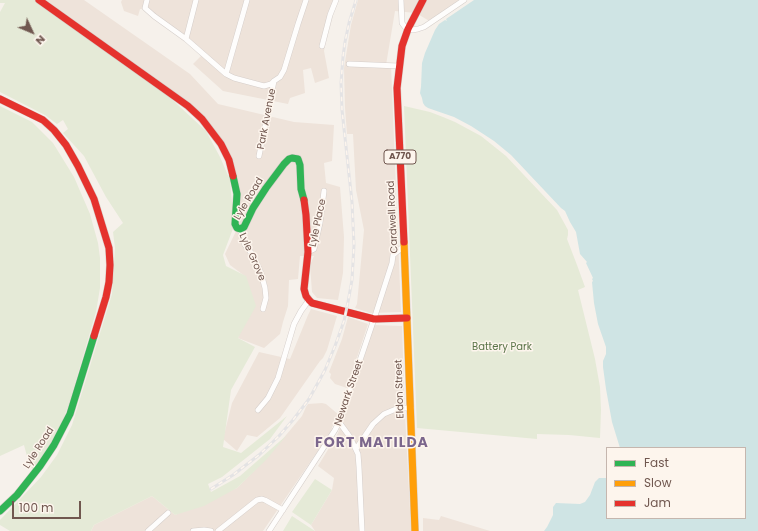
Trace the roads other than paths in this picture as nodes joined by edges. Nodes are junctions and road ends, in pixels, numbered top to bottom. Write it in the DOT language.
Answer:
graph roads {
  1 [pos="39,0"];
  2 [pos="147,0"];
  3 [pos="196,0"];
  4 [pos="247,0"];
  5 [pos="306,0"];
  6 [pos="336,0"];
  7 [pos="401,0"];
  8 [pos="423,0"];
  9 [pos="464,0"];
  10 [pos="408,29"];
  11 [pos="186,39"];
  12 [pos="322,46"];
  13 [pos="350,64"];
  14 [pos="399,66"];
  15 [pos="226,74"];
  16 [pos="274,81"];
  17 [pos="0,99"];
  18 [pos="259,156"];
  19 [pos="324,191"];
  20 [pos="240,229"];
  21 [pos="404,246"];
  22 [pos="308,252"];
  23 [pos="405,256"];
  24 [pos="392,263"];
  25 [pos="309,300"];
  26 [pos="263,309"];
  27 [pos="407,318"];
  28 [pos="374,319"];
  29 [pos="410,408"];
  30 [pos="258,410"];
  31 [pos="339,422"];
  32 [pos="356,449"];
  33 [pos="283,510"];
  34 [pos="0,511"];
  35 [pos="168,513"];
  36 [pos="148,531"];
  37 [pos="193,531"];
  38 [pos="211,531"];
  39 [pos="218,531"];
  40 [pos="269,531"];
  41 [pos="362,531"];
  42 [pos="415,531"];
  1 -- 20 [label="street, Lyle Road"];
  2 -- 11 [label="street"];
  3 -- 11 [label="street"];
  4 -- 15 [label="street"];
  5 -- 16 [label="street"];
  6 -- 12 [label="street"];
  7 -- 10 [label="street"];
  8 -- 10 [label="street, Cardwell Road / A770"];
  9 -- 10 [label="street"];
  10 -- 14 [label="street, Cardwell Road / A770"];
  11 -- 15 [label="street"];
  13 -- 14 [label="street"];
  14 -- 21 [label="street, Cardwell Road / A770"];
  15 -- 16 [label="street"];
  16 -- 18 [label="street, Park Avenue"];
  17 -- 34 [label="street, Lyle Road"];
  19 -- 22 [label="street, Lyle Place"];
  20 -- 22 [label="street, Lyle Road"];
  20 -- 26 [label="street, Lyle Grove"];
  21 -- 23 [label="street, Cardwell Road / A770"];
  21 -- 24 [label="street, Newark Street"];
  22 -- 25 [label="street, Lyle Road"];
  23 -- 24 [label="street"];
  23 -- 27 [label="street, Cardwell Road / A770"];
  24 -- 28 [label="street, Newark Street"];
  25 -- 28 [label="street"];
  25 -- 30 [label="street"];
  27 -- 28 [label="street"];
  27 -- 29 [label="street, Eldon Street / A770"];
  28 -- 31 [label="street, Newark Street"];
  29 -- 32 [label="street"];
  29 -- 42 [label="street, Eldon Street / A770"];
  31 -- 32 [label="street"];
  31 -- 33 [label="street, Newark Street"];
  32 -- 41 [label="street"];
  33 -- 39 [label="street"];
  33 -- 40 [label="street, Newark Street"];
  35 -- 36 [label="street"];
  37 -- 38 [label="street"];
}
